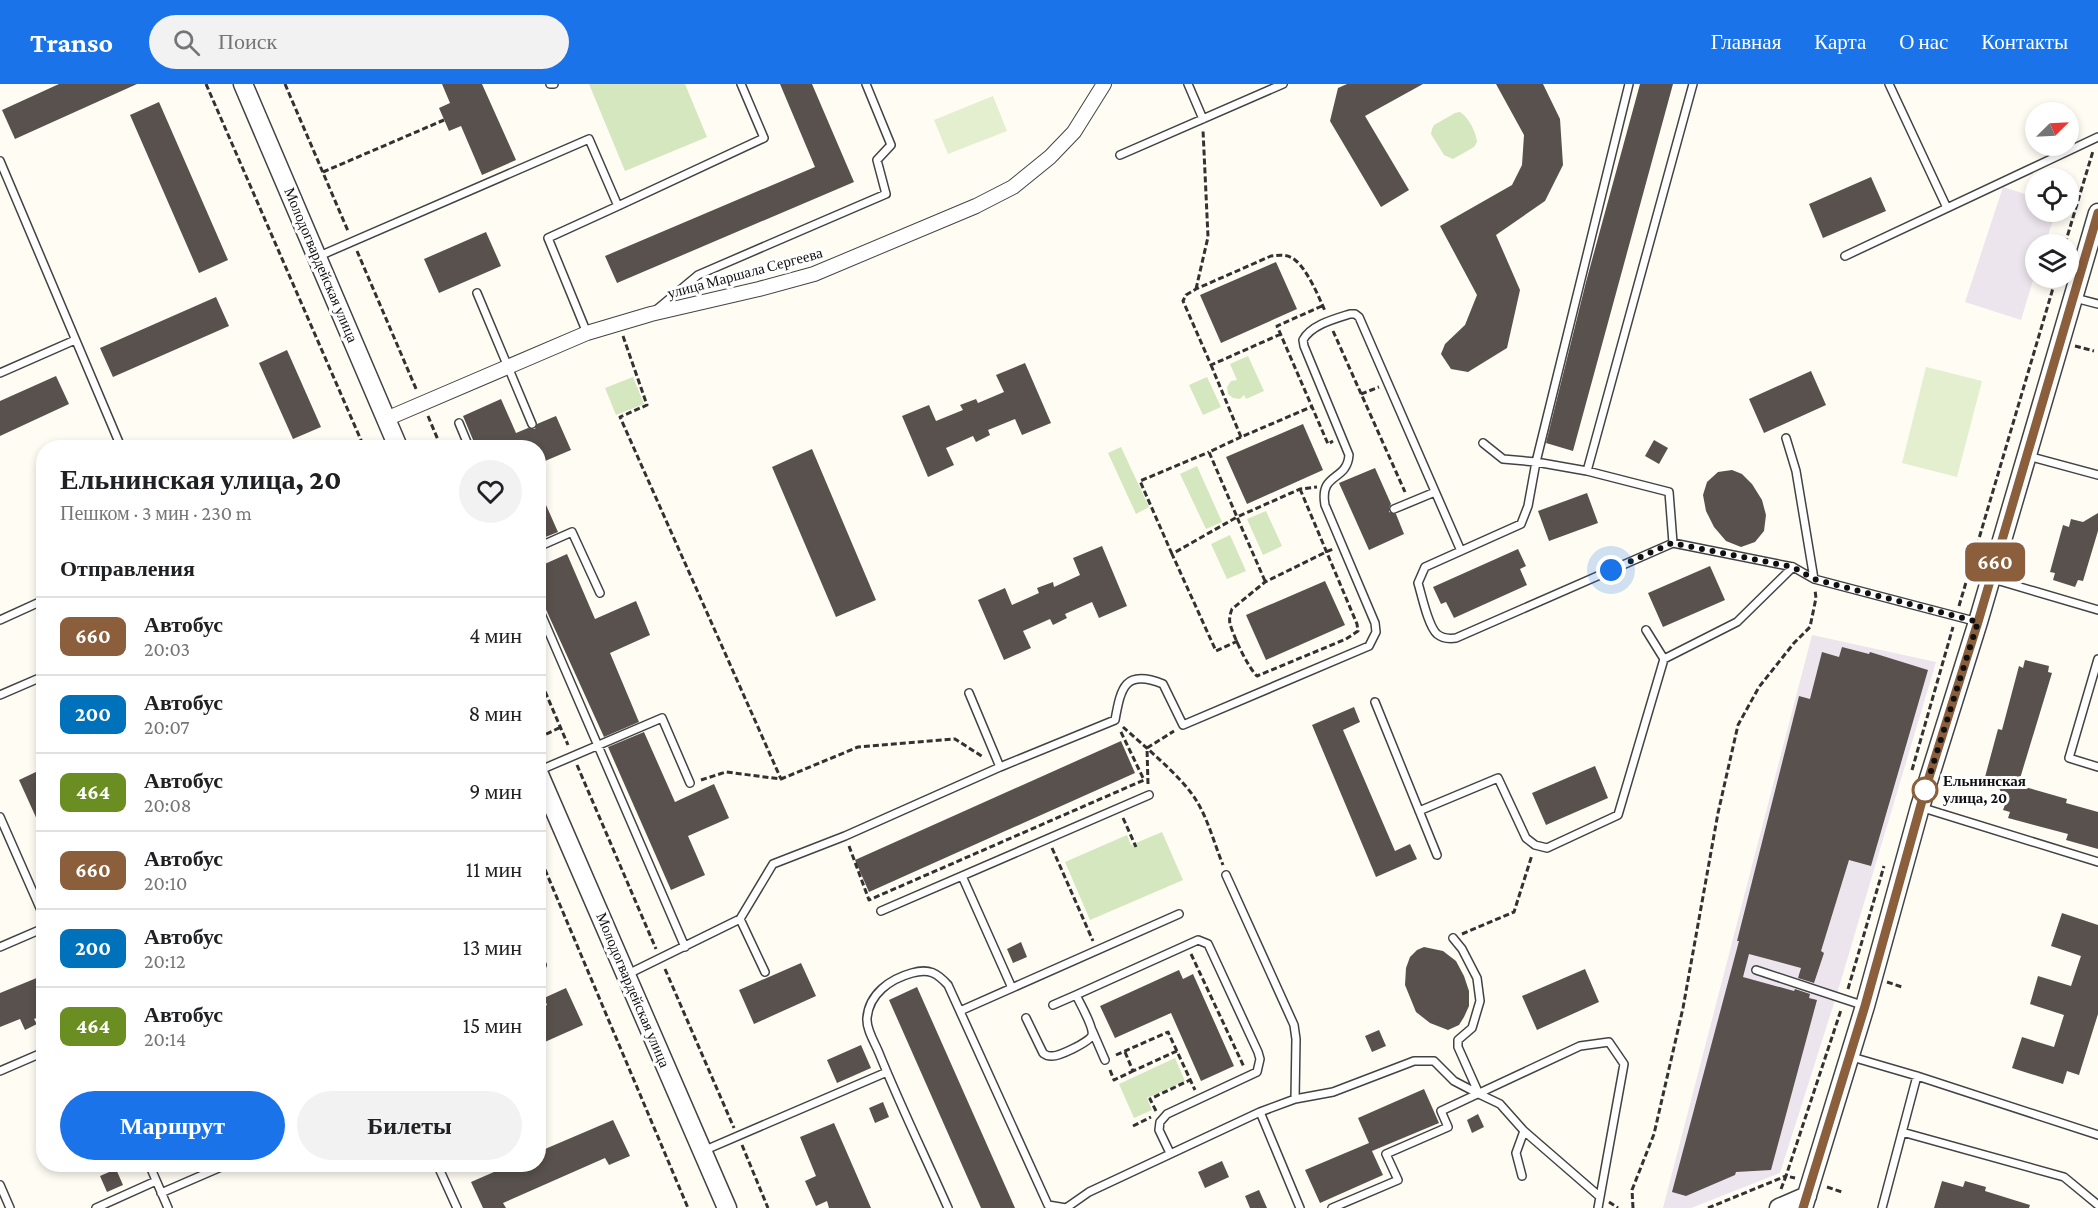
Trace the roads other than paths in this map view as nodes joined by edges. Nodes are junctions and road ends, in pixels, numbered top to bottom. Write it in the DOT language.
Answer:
graph roads {
  1 [pos="243,84"];
  2 [pos="741,84"];
  3 [pos="866,84"];
  4 [pos="1104,84"];
  5 [pos="1188,84"];
  6 [pos="1282,84"];
  7 [pos="1629,84"];
  8 [pos="1694,84"];
  9 [pos="1889,84"];
  10 [pos="1203,119"];
  11 [pos="2097,137"];
  12 [pos="1120,155"];
  13 [pos="0,161"];
  14 [pos="618,206"];
  15 [pos="1947,208"];
  16 [pos="2098,213"];
  17 [pos="1845,256"];
  18 [pos="317,257"];
  19 [pos="477,293"];
  20 [pos="2073,297"];
  21 [pos="2098,304"];
  22 [pos="651,314"];
  23 [pos="587,333"];
  24 [pos="75,340"];
  25 [pos="508,366"];
  26 [pos="0,373"];
  27 [pos="386,419"];
  28 [pos="459,423"];
  29 [pos="532,424"];
  30 [pos="1786,438"];
  31 [pos="118,440"];
  32 [pos="395,440"];
  33 [pos="466,440"];
  34 [pos="1483,443"];
  35 [pos="2026,455"];
  36 [pos="1536,462"];
  37 [pos="1587,471"];
  38 [pos="2098,475"];
  39 [pos="1435,492"];
  40 [pos="1394,509"];
  41 [pos="546,543"];
  42 [pos="1672,543"];
  43 [pos="1461,550"];
  44 [pos="1793,567"];
  45 [pos="1990,578"];
  46 [pos="1814,579"];
  47 [pos="600,593"];
  48 [pos="36,604"];
  49 [pos="2098,610"];
  50 [pos="0,620"];
  51 [pos="1978,622"];
  52 [pos="546,626"];
  53 [pos="1647,630"];
  54 [pos="1664,659"];
  55 [pos="2098,659"];
  56 [pos="36,679"];
  57 [pos="969,693"];
  58 [pos="0,695"];
  59 [pos="1375,702"];
  60 [pos="598,746"];
  61 [pos="1000,767"];
  62 [pos="2098,767"];
  63 [pos="546,768"];
  64 [pos="690,783"];
  65 [pos="546,790"];
  66 [pos="1149,795"];
  67 [pos="1920,807"];
  68 [pos="1419,811"];
  69 [pos="0,817"];
  70 [pos="1437,855"];
  71 [pos="2098,862"];
  72 [pos="1226,875"];
  73 [pos="962,876"];
  74 [pos="36,899"];
  75 [pos="881,911"];
  76 [pos="1179,914"];
  77 [pos="740,919"];
  78 [pos="36,931"];
  79 [pos="1453,938"];
  80 [pos="0,947"];
  81 [pos="685,947"];
  82 [pos="1756,970"];
  83 [pos="765,972"];
  84 [pos="626,975"];
  85 [pos="1012,988"];
  86 [pos="1076,995"];
  87 [pos="1053,1005"];
  88 [pos="1865,1006"];
  89 [pos="960,1011"];
  90 [pos="1026,1018"];
  91 [pos="1092,1030"];
  92 [pos="36,1055"];
  93 [pos="1850,1056"];
  94 [pos="1105,1060"];
  95 [pos="0,1071"];
  96 [pos="887,1072"];
  97 [pos="1917,1076"];
  98 [pos="1479,1094"];
  99 [pos="1295,1099"];
  100 [pos="1260,1112"];
  101 [pos="1524,1131"];
  102 [pos="1902,1132"];
  103 [pos="2098,1135"];
  104 [pos="703,1151"];
  105 [pos="1170,1154"];
  106 [pos="152,1172"];
  107 [pos="210,1172"];
  108 [pos="441,1172"];
  109 [pos="1522,1176"];
  110 [pos="156,1181"];
  111 [pos="0,1185"];
  112 [pos="161,1193"];
  113 [pos="1599,1196"];
  114 [pos="1805,1202"];
  115 [pos="2098,1205"];
  116 [pos="10,1208"];
  117 [pos="96,1208"];
  118 [pos="168,1208"];
  119 [pos="457,1208"];
  120 [pos="727,1208"];
  121 [pos="948,1208"];
  122 [pos="1066,1208"];
  123 [pos="1300,1208"];
  124 [pos="1332,1208"];
  125 [pos="1598,1208"];
  126 [pos="1779,1208"];
  127 [pos="1882,1208"];
  1 -- 18 [label="street, Молодогвардейская улица"];
  2 -- 14 [label="lane"];
  3 -- 22 [label="lane"];
  4 -- 22 [label="street, улица Маршала Сергеева"];
  5 -- 10 [label="lane"];
  6 -- 10 [label="lane"];
  7 -- 36 [label="lane"];
  8 -- 37 [label="lane"];
  9 -- 15 [label="lane"];
  10 -- 12 [label="lane"];
  11 -- 15 [label="lane"];
  13 -- 24 [label="lane"];
  14 -- 18 [label="lane"];
  14 -- 23 [label="lane"];
  15 -- 17 [label="lane"];
  16 -- 20 [label="street"];
  18 -- 27 [label="street, Молодогвардейская улица"];
  19 -- 25 [label="lane"];
  20 -- 21 [label="lane"];
  20 -- 35 [label="street"];
  22 -- 23 [label="street, улица Маршала Сергеева"];
  23 -- 25 [label="street, улица Маршала Сергеева"];
  24 -- 26 [label="lane"];
  24 -- 31 [label="lane"];
  25 -- 27 [label="street, улица Маршала Сергеева"];
  25 -- 29 [label="lane"];
  27 -- 32 [label="street, Молодогвардейская улица"];
  28 -- 33 [label="lane"];
  30 -- 46 [label="lane"];
  34 -- 36 [label="lane"];
  35 -- 38 [label="lane"];
  35 -- 45 [label="street"];
  36 -- 37 [label="lane"];
  36 -- 43 [label="lane"];
  37 -- 42 [label="lane"];
  39 -- 40 [label="lane"];
  39 -- 43 [label="lane"];
  39 -- 61 [label="lane"];
  41 -- 47 [label="lane"];
  42 -- 43 [label="lane"];
  42 -- 44 [label="lane"];
  44 -- 46 [label="lane"];
  44 -- 54 [label="lane"];
  45 -- 49 [label="lane"];
  45 -- 51 [label="street"];
  46 -- 51 [label="lane"];
  48 -- 50 [label="lane"];
  51 -- 67 [label="street"];
  52 -- 60 [label="lane"];
  53 -- 54 [label="lane"];
  54 -- 68 [label="lane"];
  55 -- 62 [label="lane"];
  56 -- 58 [label="lane"];
  57 -- 61 [label="lane"];
  59 -- 68 [label="lane"];
  60 -- 63 [label="lane"];
  60 -- 64 [label="lane"];
  60 -- 81 [label="lane"];
  61 -- 77 [label="lane"];
  65 -- 84 [label="street, Молодогвардейская улица"];
  66 -- 73 [label="lane"];
  67 -- 71 [label="lane"];
  67 -- 88 [label="street"];
  68 -- 70 [label="lane"];
  69 -- 74 [label="lane"];
  72 -- 99 [label="lane"];
  73 -- 75 [label="lane"];
  73 -- 85 [label="lane"];
  76 -- 85 [label="lane"];
  77 -- 81 [label="lane"];
  77 -- 83 [label="lane"];
  78 -- 80 [label="lane"];
  79 -- 98 [label="lane"];
  81 -- 84 [label="lane"];
  82 -- 88 [label="lane"];
  84 -- 104 [label="street, Молодогвардейская улица"];
  85 -- 89 [label="lane"];
  86 -- 87 [label="lane"];
  86 -- 91 [label="lane"];
  86 -- 105 [label="lane"];
  88 -- 93 [label="street"];
  89 -- 96 [label="lane"];
  89 -- 122 [label="lane"];
  90 -- 91 [label="lane"];
  91 -- 94 [label="lane"];
  92 -- 95 [label="lane"];
  93 -- 97 [label="lane"];
  93 -- 114 [label="street"];
  96 -- 104 [label="lane"];
  96 -- 121 [label="lane"];
  97 -- 102 [label="lane"];
  97 -- 103 [label="lane"];
  98 -- 99 [label="lane"];
  98 -- 101 [label="lane"];
  98 -- 113 [label="lane"];
  98 -- 124 [label="lane"];
  99 -- 100 [label="lane"];
  100 -- 105 [label="lane"];
  100 -- 123 [label="lane"];
  101 -- 109 [label="lane"];
  101 -- 113 [label="lane"];
  102 -- 115 [label="lane"];
  102 -- 127 [label="lane"];
  104 -- 120 [label="street, Молодогвардейская улица"];
  105 -- 122 [label="lane"];
  106 -- 110 [label="lane"];
  107 -- 112 [label="lane"];
  108 -- 119 [label="lane"];
  110 -- 112 [label="lane"];
  110 -- 117 [label="lane"];
  111 -- 116 [label="lane"];
  112 -- 118 [label="lane"];
  113 -- 125 [label="lane"];
  114 -- 126 [label="street"];
}
